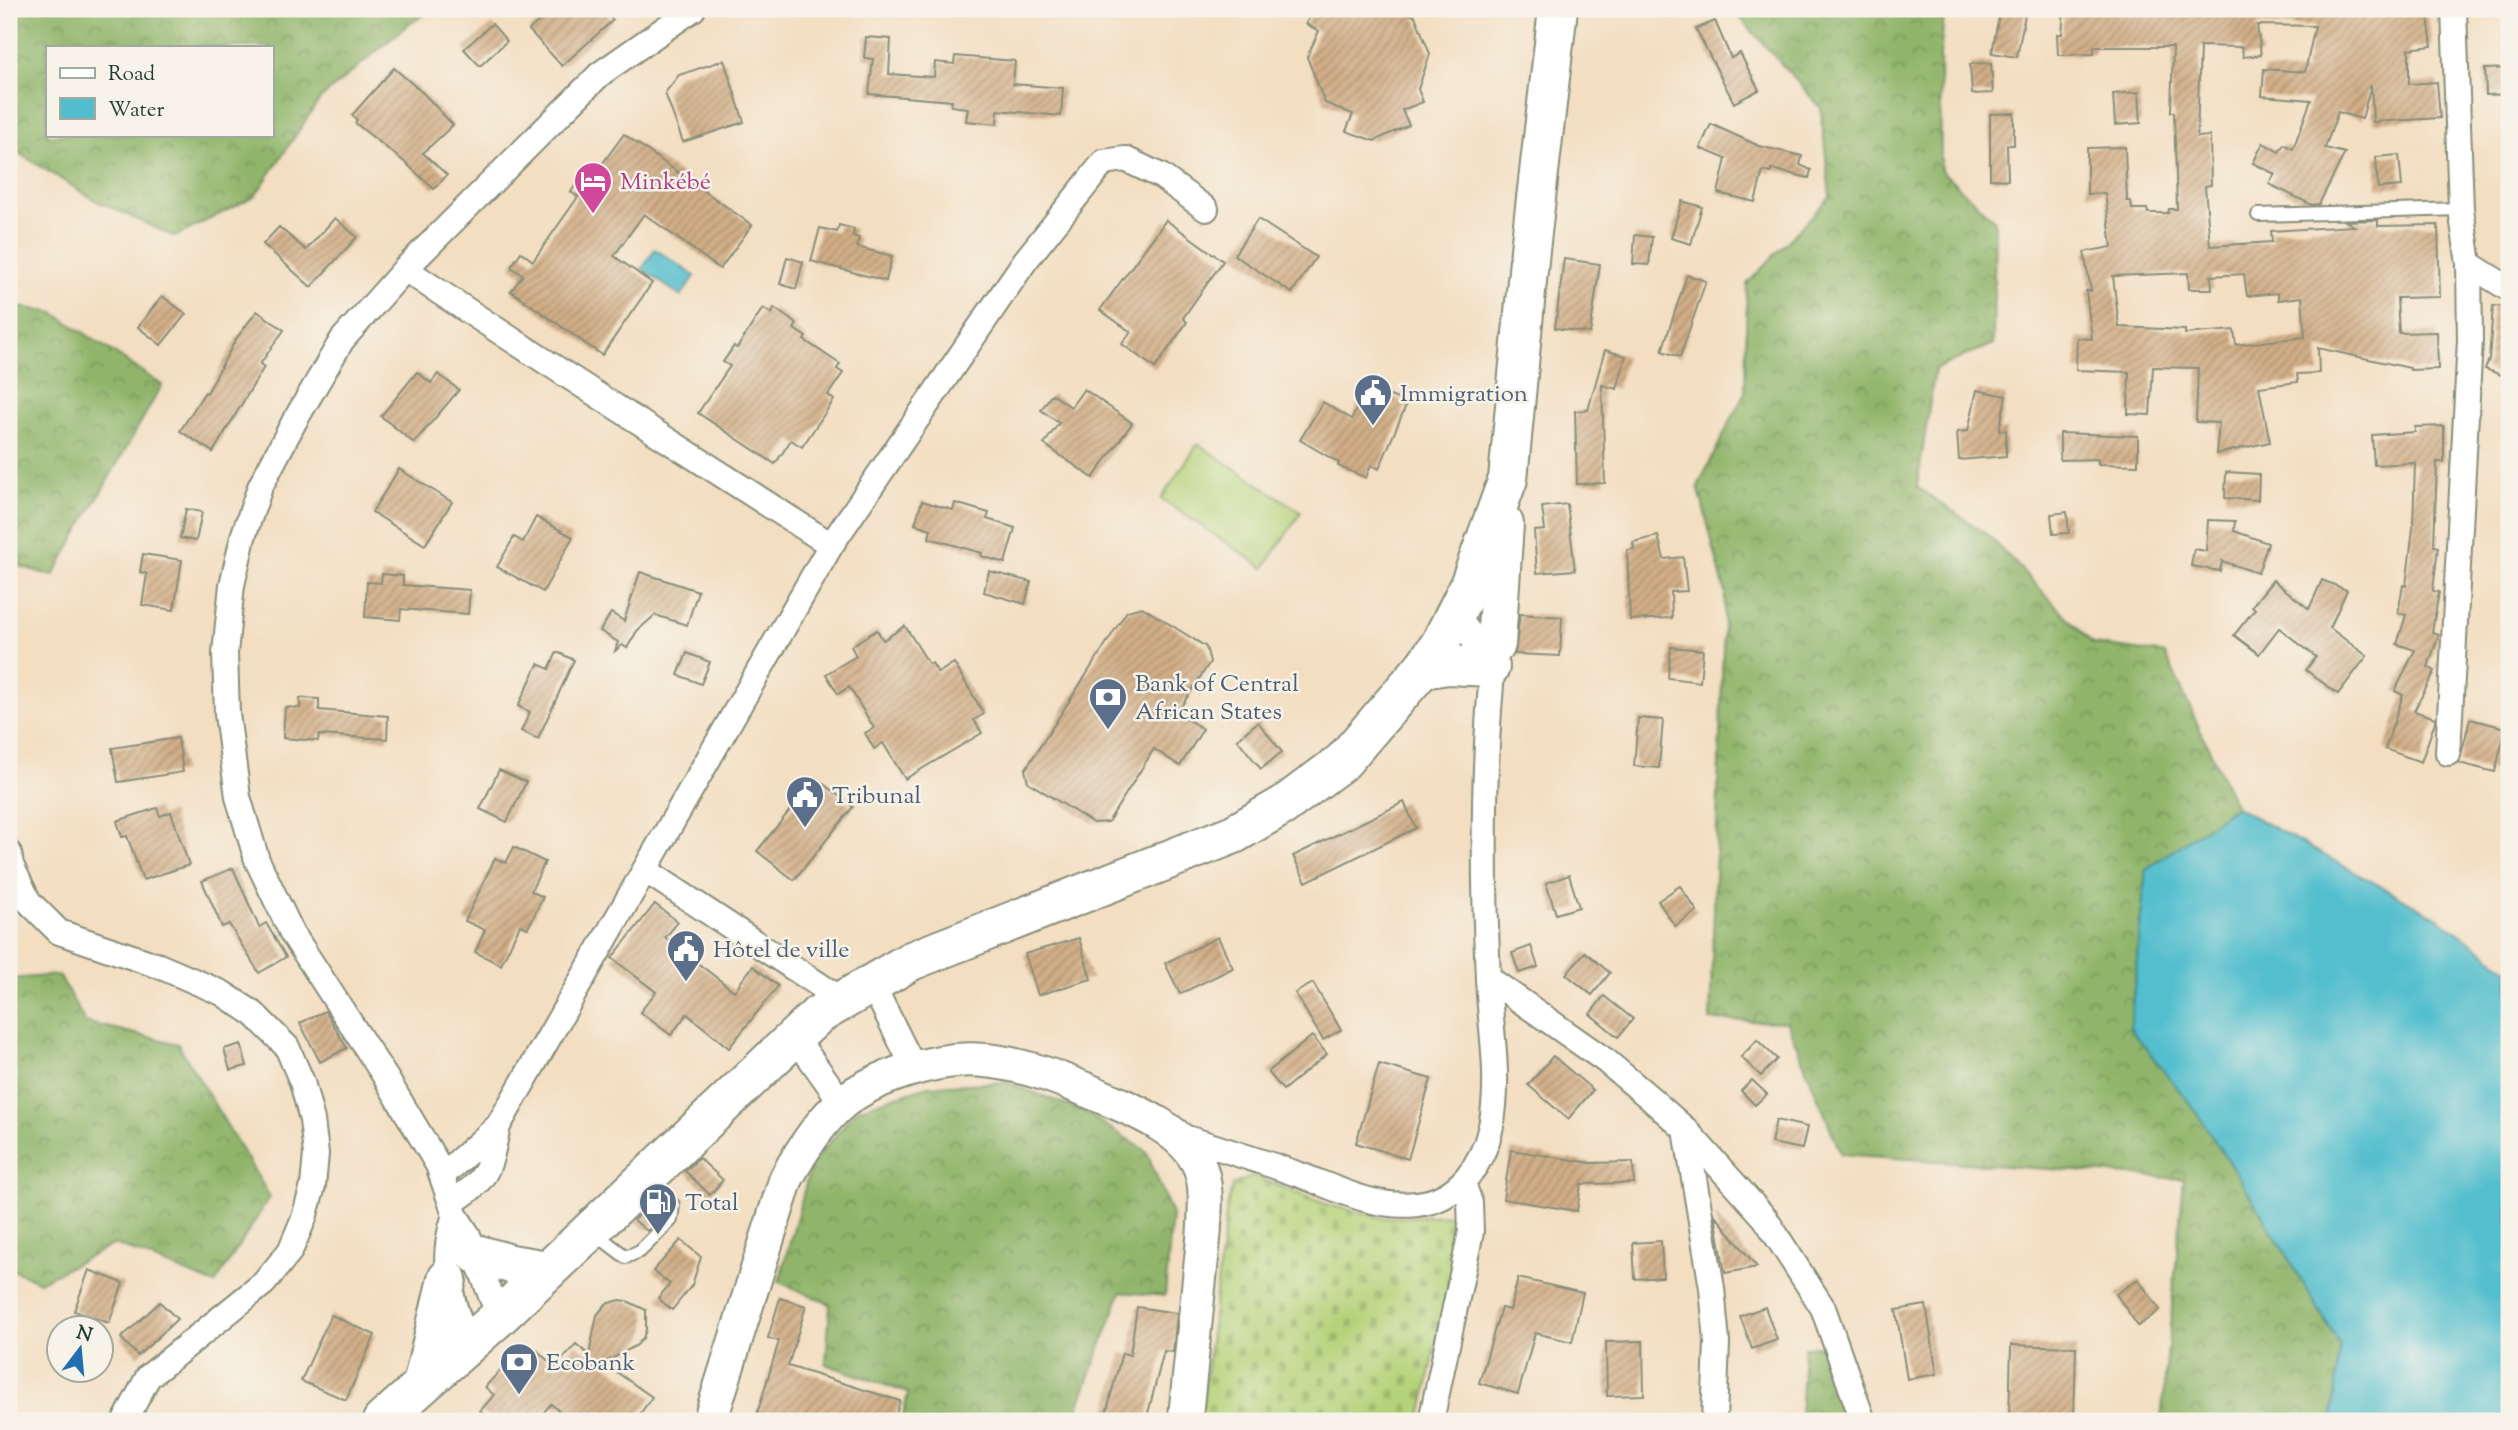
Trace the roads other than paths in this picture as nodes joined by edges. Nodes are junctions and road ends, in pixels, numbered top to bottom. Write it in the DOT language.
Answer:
graph roads {
  1 [pos="694,9"];
  2 [pos="1558,9"];
  3 [pos="2454,9"];
  4 [pos="1206,209"];
  5 [pos="2461,209"];
  6 [pos="2258,215"];
  7 [pos="2469,264"];
  8 [pos="405,269"];
  9 [pos="2509,289"];
  10 [pos="1508,478"];
  11 [pos="831,545"];
  12 [pos="1462,601"];
  13 [pos="1493,660"];
  14 [pos="1422,669"];
  15 [pos="2448,753"];
  16 [pos="9,853"];
  17 [pos="645,870"];
  18 [pos="1488,978"];
  19 [pos="857,992"];
  20 [pos="795,1037"];
  21 [pos="914,1068"];
  22 [pos="842,1103"];
  23 [pos="498,1126"];
  24 [pos="1686,1130"];
  25 [pos="1170,1132"];
  26 [pos="443,1175"];
  27 [pos="1464,1183"];
  28 [pos="453,1208"];
  29 [pos="476,1254"];
  30 [pos="548,1270"];
  31 [pos="447,1279"];
  32 [pos="499,1317"];
  33 [pos="467,1344"];
  34 [pos="422,1385"];
  35 [pos="125,1421"];
  36 [pos="382,1421"];
  37 [pos="710,1421"];
  38 [pos="1185,1421"];
  39 [pos="1431,1421"];
  40 [pos="1714,1421"];
  41 [pos="1863,1421"];
  1 -- 8 [label="street"];
  2 -- 10 [label="highway"];
  3 -- 5 [label="street"];
  4 -- 11 [label="street"];
  5 -- 6 [label="lane"];
  5 -- 7 [label="street"];
  7 -- 9 [label="street"];
  7 -- 15 [label="street"];
  8 -- 11 [label="street"];
  8 -- 26 [label="street"];
  10 -- 12 [label="highway"];
  10 -- 13 [label="highway"];
  11 -- 17 [label="street"];
  12 -- 13 [label="street"];
  12 -- 14 [label="highway"];
  13 -- 14 [label="highway"];
  13 -- 18 [label="street"];
  14 -- 19 [label="highway"];
  16 -- 35 [label="street"];
  17 -- 19 [label="street"];
  17 -- 23 [label="street"];
  18 -- 24 [label="street"];
  18 -- 27 [label="street"];
  19 -- 20 [label="highway"];
  19 -- 21 [label="street"];
  20 -- 22 [label="street"];
  20 -- 30 [label="highway"];
  21 -- 22 [label="street"];
  21 -- 25 [label="street"];
  22 -- 37 [label="street"];
  23 -- 26 [label="street"];
  23 -- 28 [label="street"];
  24 -- 40 [label="street"];
  24 -- 41 [label="street"];
  25 -- 27 [label="street"];
  25 -- 38 [label="street"];
  26 -- 28 [label="street"];
  27 -- 39 [label="street"];
  28 -- 29 [label="street"];
  28 -- 31 [label="street"];
  29 -- 30 [label="highway"];
  29 -- 32 [label="street"];
  30 -- 32 [label="highway"];
  31 -- 33 [label="street"];
  31 -- 34 [label="highway"];
  32 -- 33 [label="highway"];
  33 -- 34 [label="highway"];
  34 -- 36 [label="highway"];
}
